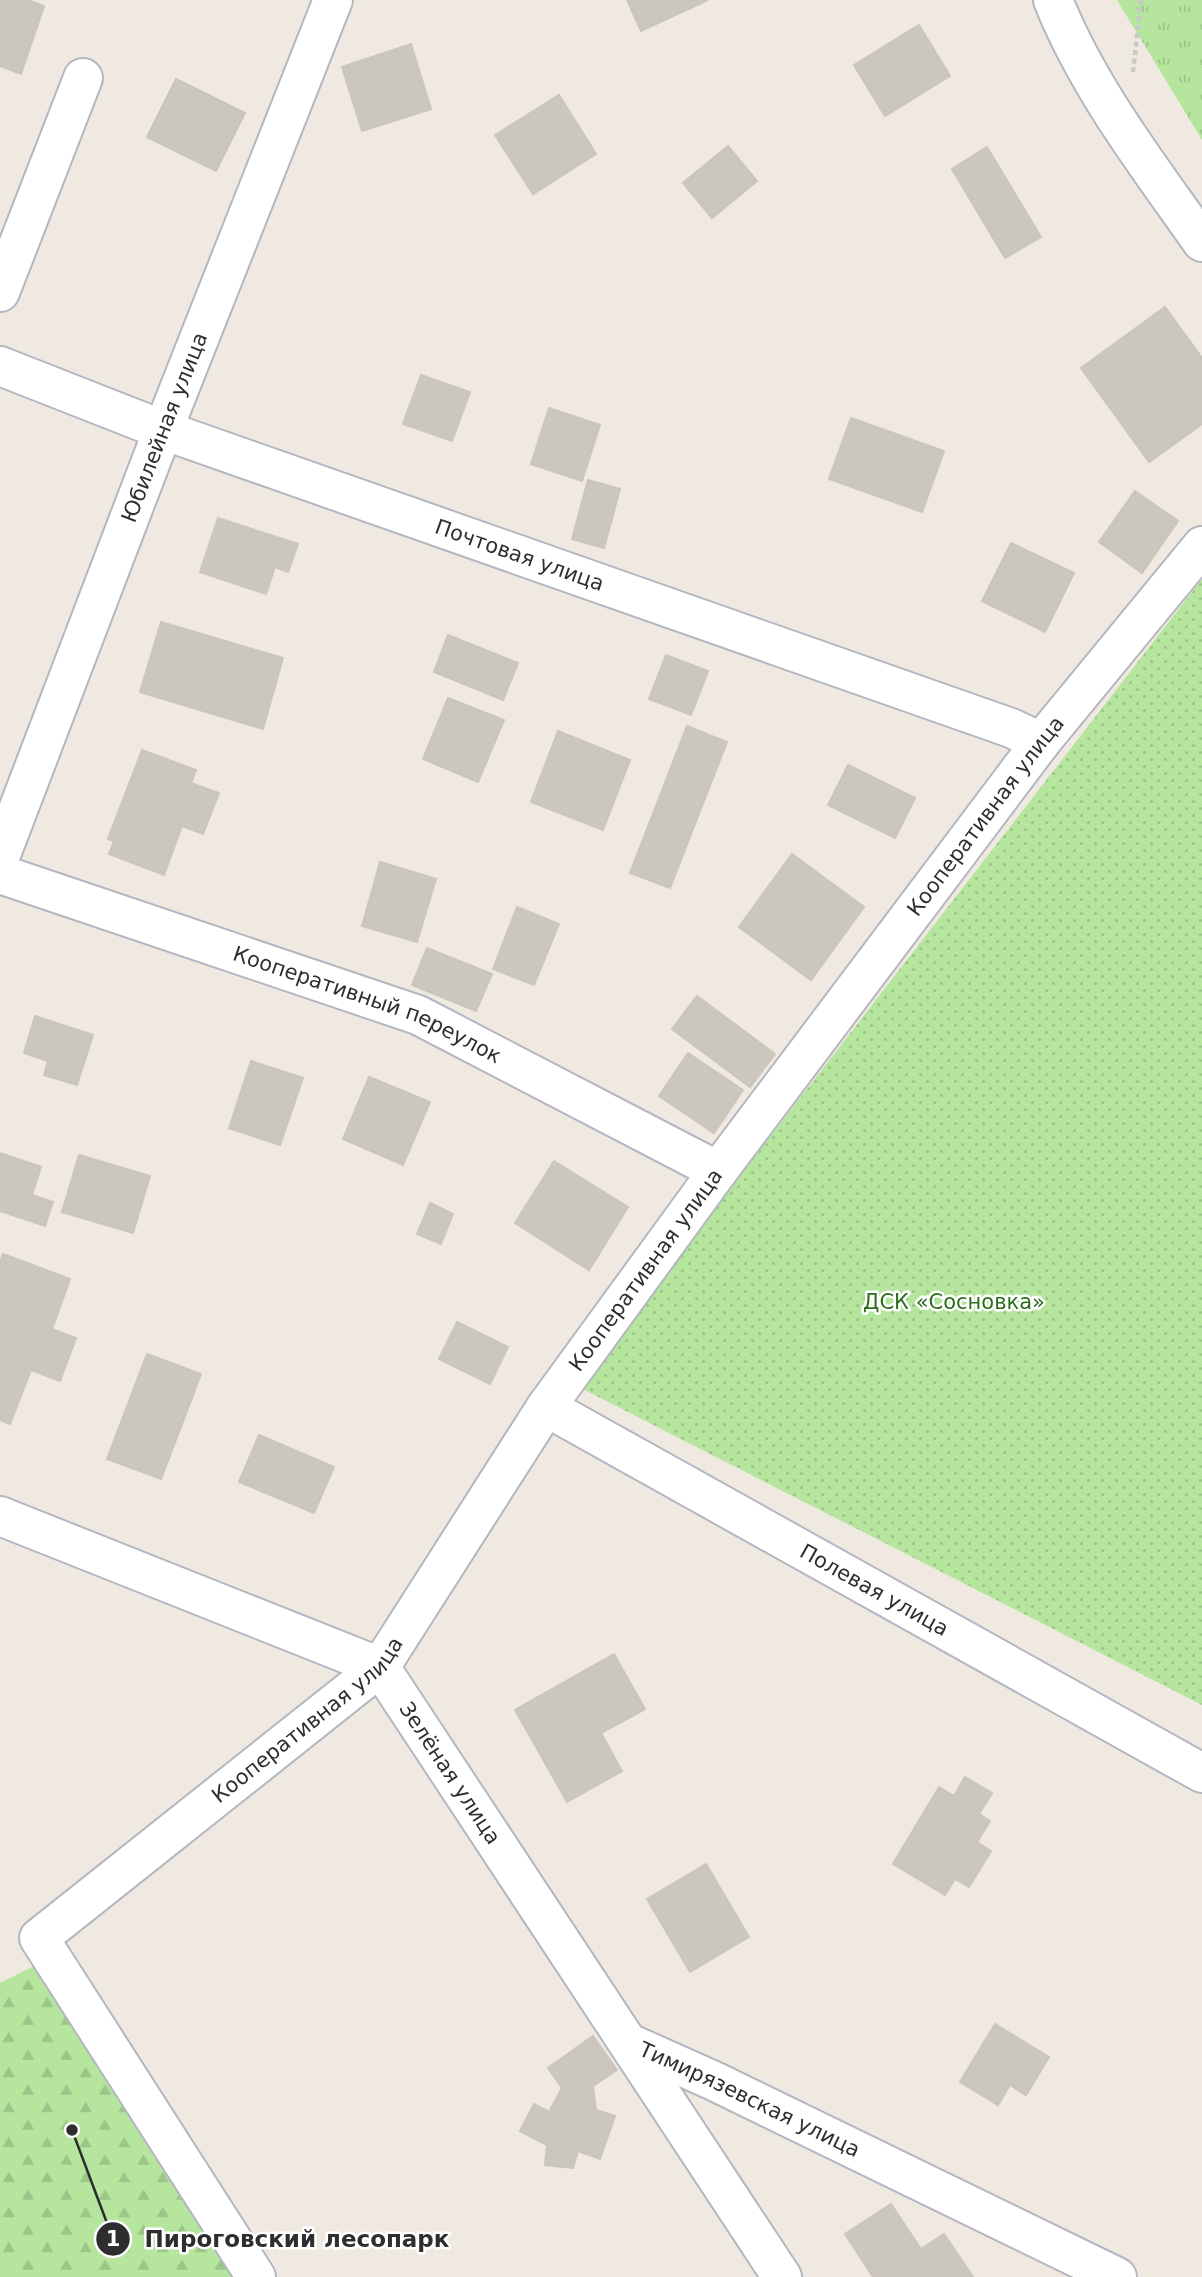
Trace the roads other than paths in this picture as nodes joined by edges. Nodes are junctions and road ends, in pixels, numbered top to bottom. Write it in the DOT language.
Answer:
graph roads {
  1 [pos="333,0"];
  2 [pos="1053,0"];
  3 [pos="83,78"];
  4 [pos="1202,242"];
  5 [pos="0,292"];
  6 [pos="0,366"];
  7 [pos="163,430"];
  8 [pos="1202,546"];
  9 [pos="1041,742"];
  10 [pos="0,858"];
  11 [pos="0,874"];
  12 [pos="718,1171"];
  13 [pos="546,1407"];
  14 [pos="0,1516"];
  15 [pos="380,1667"];
  16 [pos="1202,1773"];
  17 [pos="631,2044"];
  18 [pos="256,2277"];
  19 [pos="782,2277"];
  20 [pos="1118,2277"];
  1 -- 7 [label="street, Юбилейная улица"];
  2 -- 4 [label="street"];
  3 -- 5 [label="street"];
  6 -- 7 [label="street, Почтовая улица"];
  7 -- 9 [label="street, Почтовая улица"];
  7 -- 10 [label="street, Юбилейная улица"];
  8 -- 9 [label="street, Кооперативная улица"];
  9 -- 12 [label="street, Кооперативная улица"];
  11 -- 12 [label="street, Кооперативный переулок"];
  12 -- 13 [label="street, Кооперативная улица"];
  13 -- 15 [label="street, Кооперативная улица"];
  13 -- 16 [label="street, Полевая улица"];
  14 -- 15 [label="street"];
  15 -- 17 [label="street, Зелёная улица"];
  15 -- 18 [label="street, Кооперативная улица"];
  17 -- 19 [label="street, Тимирязевская улица"];
  17 -- 20 [label="street, Тимирязевская улица"];
}
